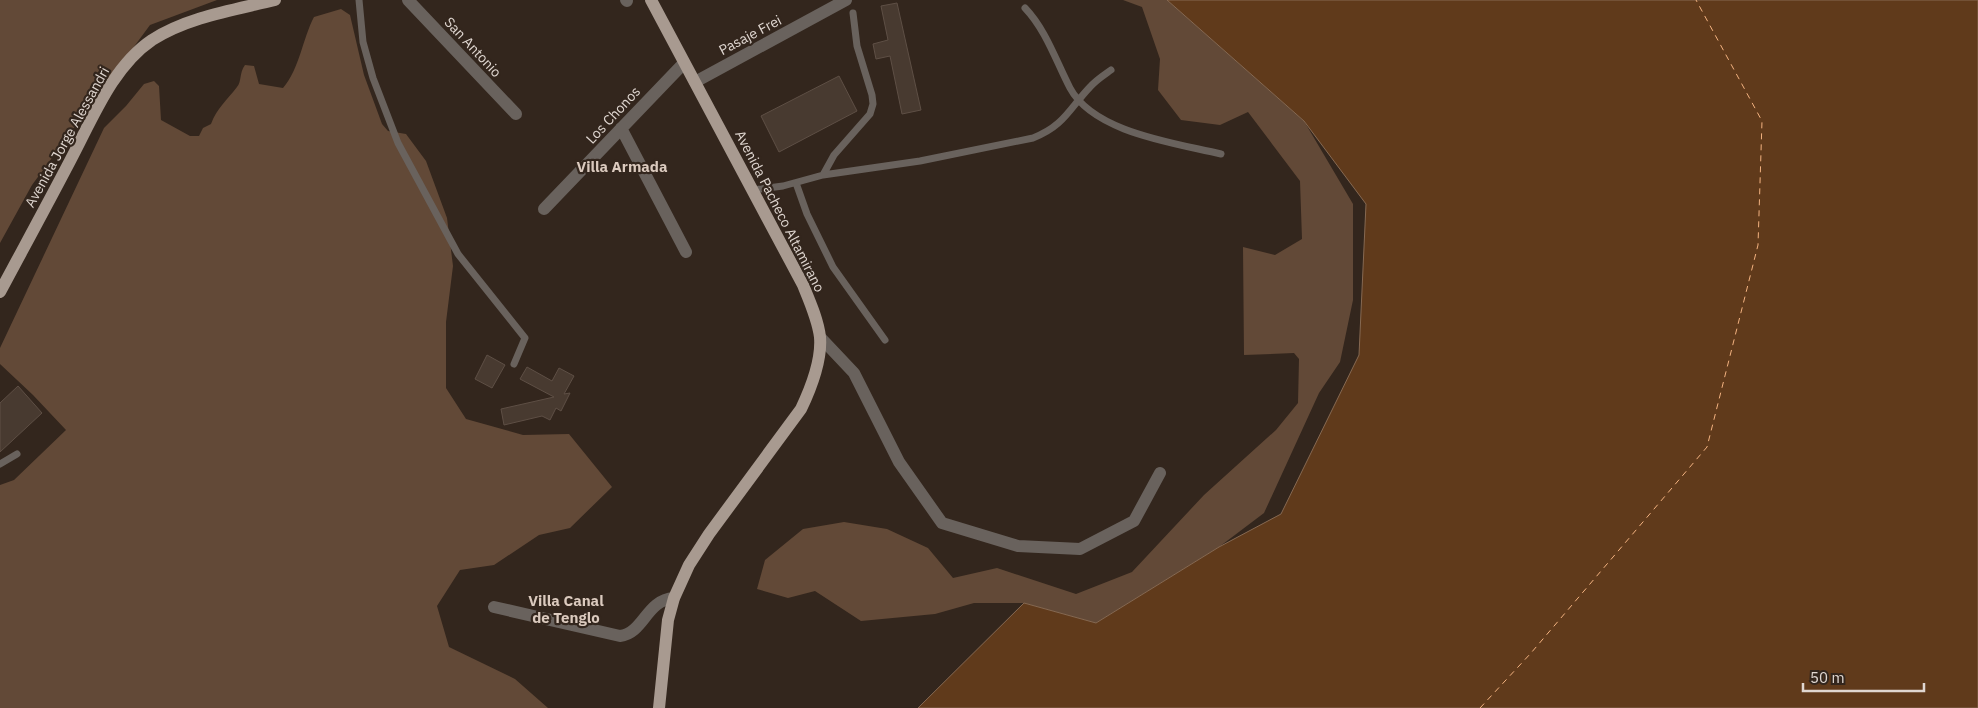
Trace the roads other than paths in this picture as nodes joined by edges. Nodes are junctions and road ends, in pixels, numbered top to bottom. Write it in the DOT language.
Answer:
graph roads {
  1 [pos="275,0"];
  2 [pos="359,0"];
  3 [pos="408,0"];
  4 [pos="651,0"];
  5 [pos="846,0"];
  6 [pos="1025,8"];
  7 [pos="853,13"];
  8 [pos="684,63"];
  9 [pos="1111,70"];
  10 [pos="695,82"];
  11 [pos="1079,100"];
  12 [pos="516,114"];
  13 [pos="621,128"];
  14 [pos="1221,154"];
  15 [pos="823,176"];
  16 [pos="796,183"];
  17 [pos="753,190"];
  18 [pos="544,209"];
  19 [pos="686,252"];
  20 [pos="0,292"];
  21 [pos="820,337"];
  22 [pos="885,340"];
  23 [pos="514,364"];
  24 [pos="17,454"];
  25 [pos="0,464"];
  26 [pos="1160,473"];
  27 [pos="674,598"];
  28 [pos="494,607"];
  29 [pos="659,708"];
  1 -- 20 [label="main road, Avenida Jorge Alessandri"];
  2 -- 23 [label="lane"];
  3 -- 12 [label="street, San Antonio"];
  4 -- 8 [label="main road, Avenida Pacheco Altamirano"];
  5 -- 10 [label="street, Pasaje Frei"];
  6 -- 11 [label="lane"];
  7 -- 15 [label="lane"];
  8 -- 10 [label="main road, Avenida Pacheco Altamirano"];
  8 -- 13 [label="street, Los Chonos"];
  9 -- 11 [label="lane"];
  10 -- 17 [label="main road, Avenida Pacheco Altamirano"];
  11 -- 14 [label="lane"];
  11 -- 15 [label="lane"];
  13 -- 18 [label="street, Los Chonos"];
  13 -- 19 [label="street"];
  15 -- 16 [label="lane"];
  16 -- 17 [label="lane"];
  16 -- 22 [label="lane"];
  17 -- 21 [label="main road, Avenida Pacheco Altamirano"];
  21 -- 26 [label="street"];
  21 -- 27 [label="main road, Avenida Pacheco Altamirano"];
  24 -- 25 [label="lane"];
  27 -- 28 [label="street"];
  27 -- 29 [label="main road, Avenida Pacheco Altamirano"];
}
